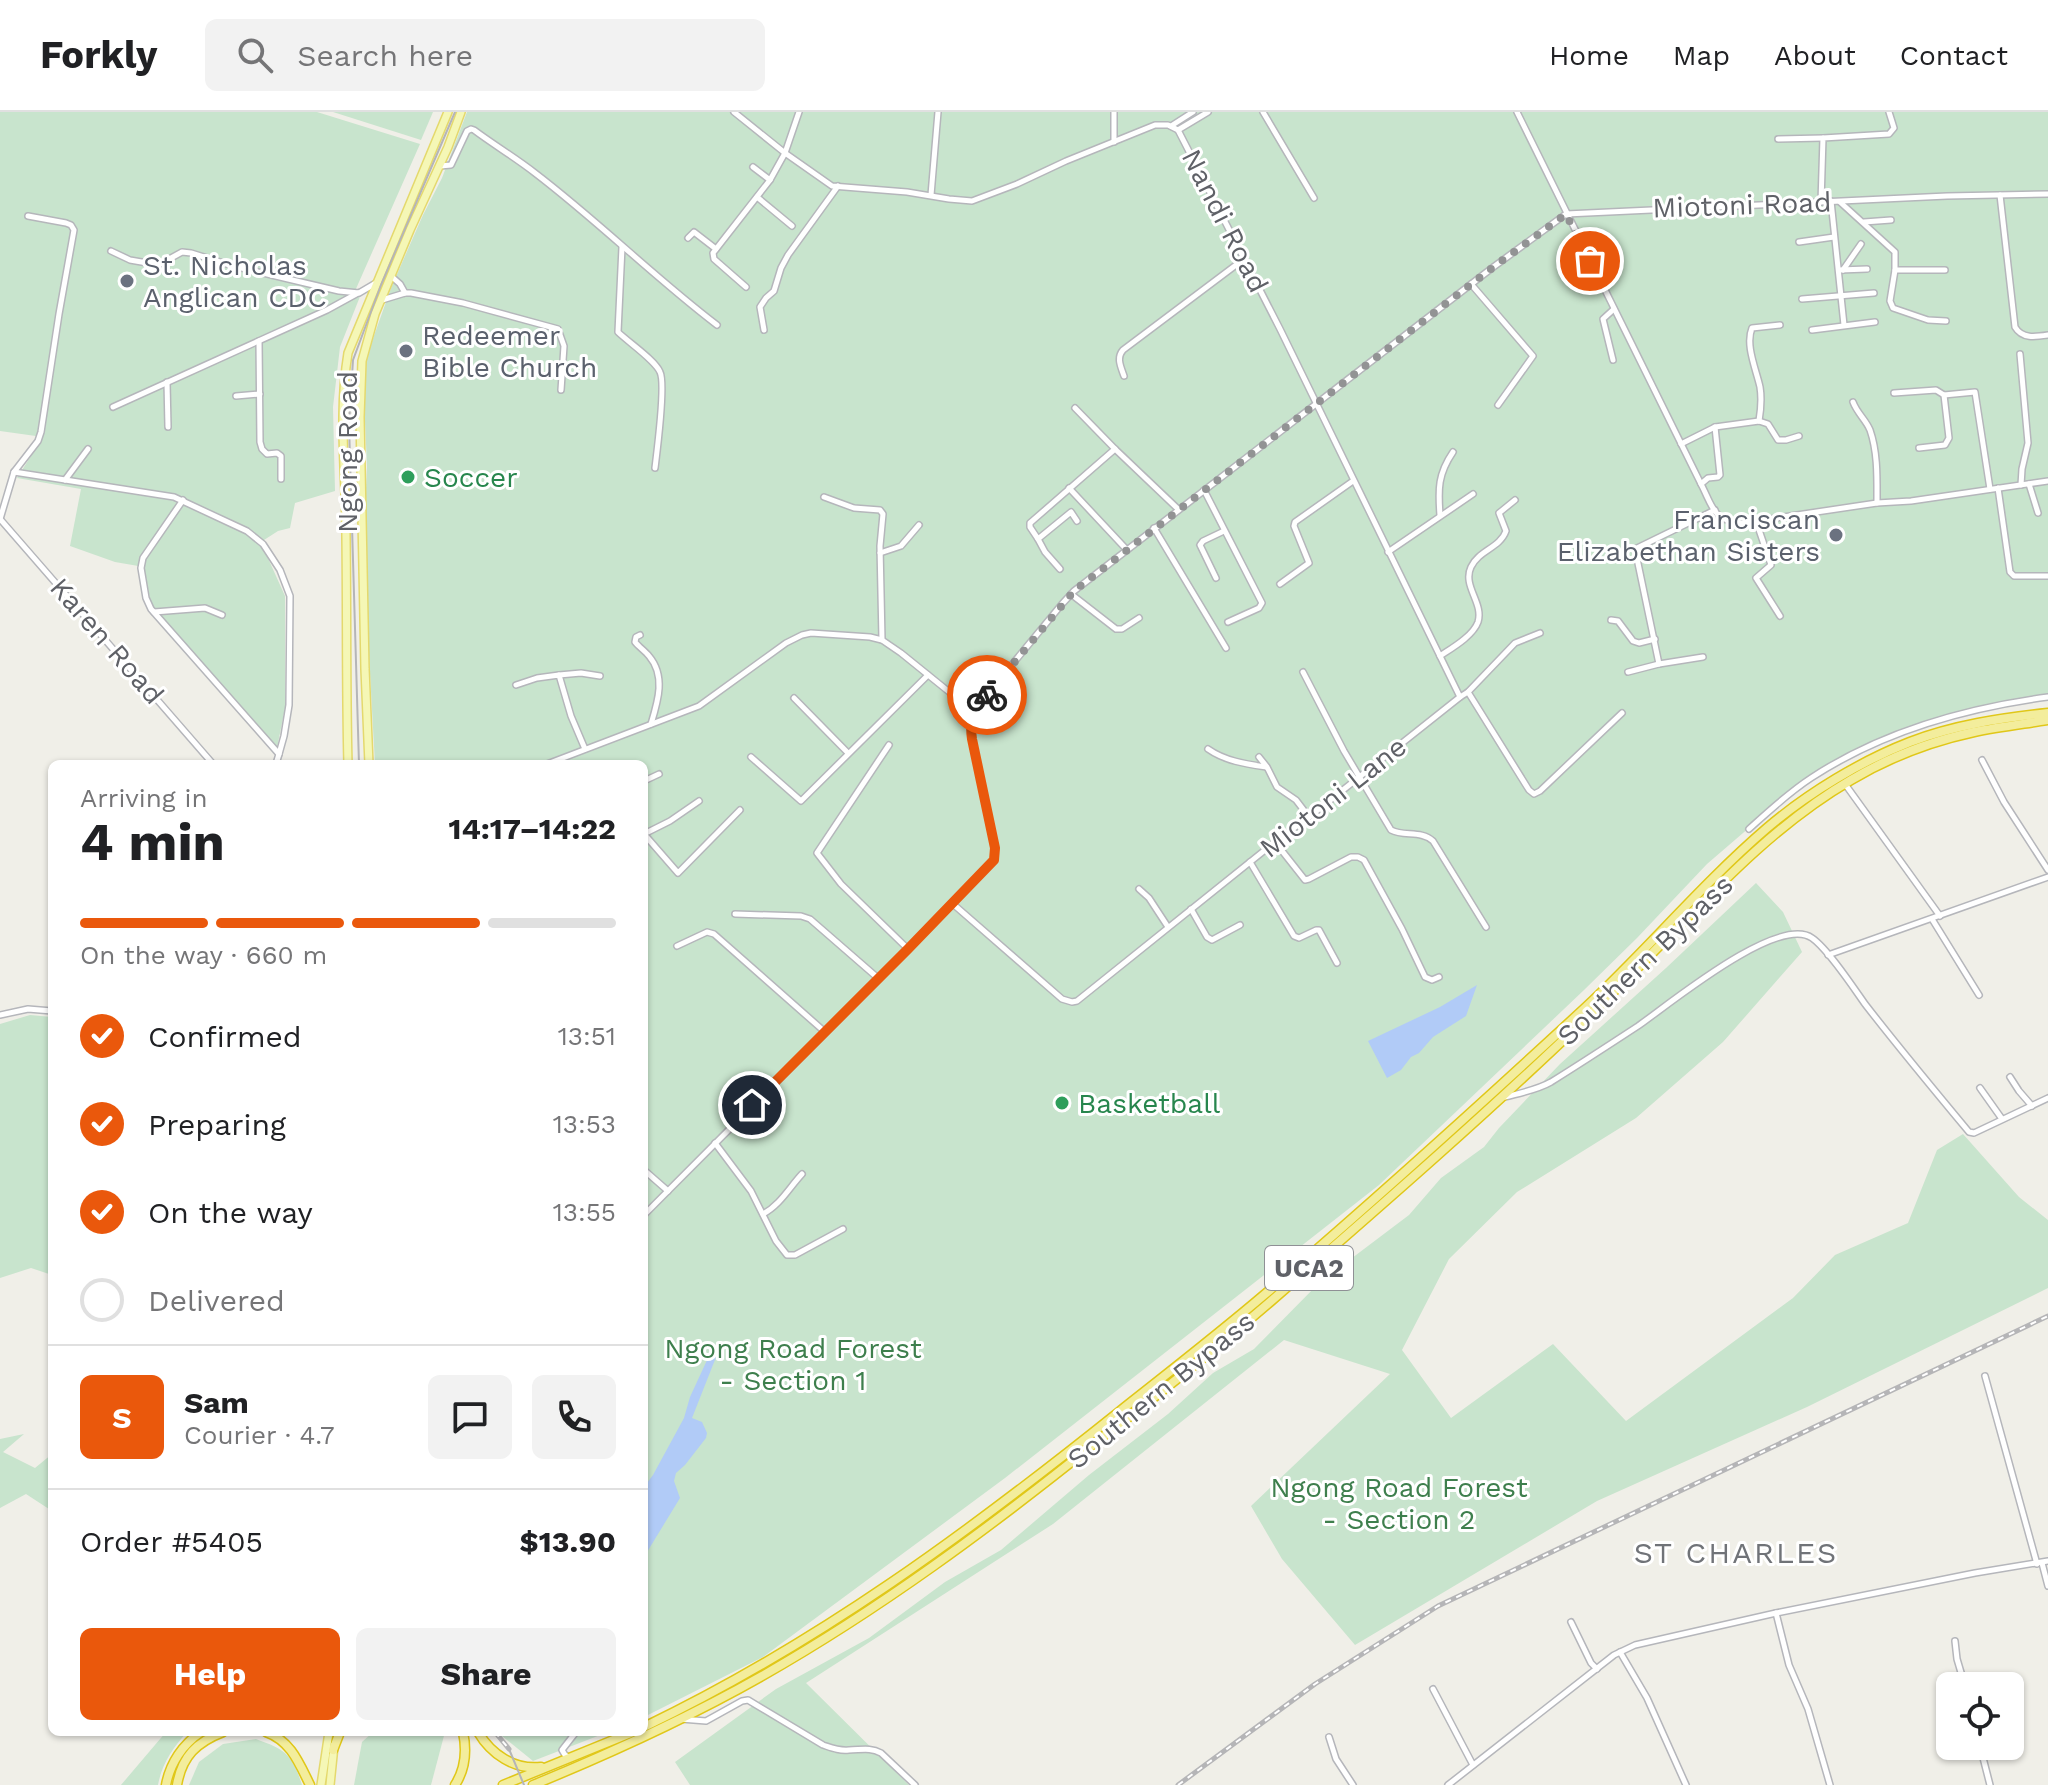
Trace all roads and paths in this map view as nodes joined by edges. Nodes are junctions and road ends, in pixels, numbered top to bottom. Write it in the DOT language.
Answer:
graph roads {
  1 [pos="448,112"];
  2 [pos="734,112"];
  3 [pos="799,112"];
  4 [pos="938,112"];
  5 [pos="1114,112"];
  6 [pos="1177,112"];
  7 [pos="1193,112"];
  8 [pos="1208,112"];
  9 [pos="1263,112"];
  10 [pos="1517,112"];
  11 [pos="1889,112"];
  12 [pos="460,116"];
  13 [pos="1178,122"];
  14 [pos="1170,127"];
  15 [pos="471,129"];
  16 [pos="1178,130"];
  17 [pos="1823,138"];
  18 [pos="1778,139"];
  19 [pos="1114,142"];
  20 [pos="785,153"];
  21 [pos="440,166"];
  22 [pos="753,167"];
  23 [pos="770,180"];
  24 [pos="839,186"];
  25 [pos="2048,194"];
  26 [pos="931,195"];
  27 [pos="2000,195"];
  28 [pos="757,197"];
  29 [pos="1314,198"];
  30 [pos="1831,201"];
  31 [pos="1839,201"];
  32 [pos="1821,202"];
  33 [pos="1566,214"];
  34 [pos="28,216"];
  35 [pos="1891,220"];
  36 [pos="1863,222"];
  37 [pos="792,226"];
  38 [pos="1834,237"];
  39 [pos="688,238"];
  40 [pos="1799,242"];
  41 [pos="1861,244"];
  42 [pos="622,246"];
  43 [pos="716,249"];
  44 [pos="111,251"];
  45 [pos="1244,259"];
  46 [pos="1867,269"];
  47 [pos="1841,270"];
  48 [pos="1895,270"];
  49 [pos="1945,270"];
  50 [pos="391,276"];
  51 [pos="377,282"];
  52 [pos="1471,284"];
  53 [pos="746,287"];
  54 [pos="359,293"];
  55 [pos="405,293"];
  56 [pos="1874,293"];
  57 [pos="1841,296"];
  58 [pos="1802,299"];
  59 [pos="381,300"];
  60 [pos="1614,309"];
  61 [pos="1946,321"];
  62 [pos="1875,322"];
  63 [pos="717,325"];
  64 [pos="1780,325"];
  65 [pos="1844,325"];
  66 [pos="764,330"];
  67 [pos="1812,330"];
  68 [pos="2048,335"];
  69 [pos="259,341"];
  70 [pos="2020,354"];
  71 [pos="1613,360"];
  72 [pos="1124,376"];
  73 [pos="167,382"];
  74 [pos="561,390"];
  75 [pos="1894,393"];
  76 [pos="260,394"];
  77 [pos="1944,395"];
  78 [pos="236,396"];
  79 [pos="1853,402"];
  80 [pos="1317,404"];
  81 [pos="1498,405"];
  82 [pos="113,407"];
  83 [pos="1075,408"];
  84 [pos="1759,421"];
  85 [pos="168,427"];
  86 [pos="1715,427"];
  87 [pos="361,436"];
  88 [pos="1799,436"];
  89 [pos="343,439"];
  90 [pos="1681,444"];
  91 [pos="1919,448"];
  92 [pos="88,449"];
  93 [pos="1115,449"];
  94 [pos="1453,452"];
  95 [pos="655,468"];
  96 [pos="14,472"];
  97 [pos="362,476"];
  98 [pos="281,479"];
  99 [pos="65,480"];
  100 [pos="344,480"];
  101 [pos="1353,481"];
  102 [pos="2048,481"];
  103 [pos="1701,484"];
  104 [pos="2029,484"];
  105 [pos="2021,485"];
  106 [pos="1069,488"];
  107 [pos="1994,488"];
  108 [pos="1204,490"];
  109 [pos="1473,494"];
  110 [pos="824,497"];
  111 [pos="183,500"];
  112 [pos="1515,500"];
  113 [pos="1877,503"];
  114 [pos="1178,509"];
  115 [pos="1715,510"];
  116 [pos="2038,513"];
  117 [pos="1440,516"];
  118 [pos="0,519"];
  119 [pos="1077,521"];
  120 [pos="1756,521"];
  121 [pos="919,525"];
  122 [pos="1154,528"];
  123 [pos="1224,531"];
  124 [pos="1038,539"];
  125 [pos="1127,550"];
  126 [pos="1388,552"];
  127 [pos="880,553"];
  128 [pos="1060,569"];
  129 [pos="2048,576"];
  130 [pos="1216,578"];
  131 [pos="1280,584"];
  132 [pos="1071,594"];
  133 [pos="153,612"];
  134 [pos="222,615"];
  135 [pos="1780,616"];
  136 [pos="1139,618"];
  137 [pos="1611,620"];
  138 [pos="1228,622"];
  139 [pos="1540,633"];
  140 [pos="640,635"];
  141 [pos="1655,639"];
  142 [pos="882,640"];
  143 [pos="1226,648"];
  144 [pos="1440,656"];
  145 [pos="1703,657"];
  146 [pos="1659,664"];
  147 [pos="1303,672"];
  148 [pos="1628,672"];
  149 [pos="559,675"];
  150 [pos="928,675"];
  151 [pos="600,676"];
  152 [pos="516,685"];
  153 [pos="1468,692"];
  154 [pos="1460,697"];
  155 [pos="2048,697"];
  156 [pos="794,698"];
  157 [pos="974,712"];
  158 [pos="1622,713"];
  159 [pos="2048,713"];
  160 [pos="2048,720"];
  161 [pos="651,725"];
  162 [pos="889,745"];
  163 [pos="585,749"];
  164 [pos="1208,749"];
  165 [pos="848,753"];
  166 [pos="279,754"];
  167 [pos="568,755"];
  168 [pos="751,757"];
  169 [pos="1259,757"];
  170 [pos="210,760"];
  171 [pos="277,760"];
  172 [pos="348,760"];
  173 [pos="369,760"];
  174 [pos="556,760"];
  175 [pos="571,760"];
  176 [pos="1982,760"];
  177 [pos="1267,767"];
  178 [pos="659,774"];
  179 [pos="1359,777"];
  180 [pos="648,779"];
  181 [pos="1845,784"];
  182 [pos="699,801"];
  183 [pos="740,810"];
  184 [pos="1309,817"];
  185 [pos="1749,829"];
  186 [pos="648,832"];
  187 [pos="648,839"];
  188 [pos="1275,842"];
  189 [pos="1250,862"];
  190 [pos="2048,870"];
  191 [pos="2047,878"];
  192 [pos="1139,889"];
  193 [pos="953,904"];
  194 [pos="1191,909"];
  195 [pos="735,914"];
  196 [pos="1940,916"];
  197 [pos="1932,919"];
  198 [pos="1240,925"];
  199 [pos="1168,927"];
  200 [pos="1486,927"];
  201 [pos="677,946"];
  202 [pos="908,949"];
  203 [pos="1828,955"];
  204 [pos="1337,963"];
  205 [pos="1439,977"];
  206 [pos="879,979"];
  207 [pos="1979,995"];
  208 [pos="48,1011"];
  209 [pos="0,1015"];
  210 [pos="825,1032"];
  211 [pos="2010,1077"];
  212 [pos="1980,1088"];
  213 [pos="1502,1097"];
  214 [pos="2048,1098"];
  215 [pos="2032,1106"];
  216 [pos="2002,1119"];
  217 [pos="715,1143"];
  218 [pos="648,1174"];
  219 [pos="802,1174"];
  220 [pos="668,1191"];
  221 [pos="648,1211"];
  222 [pos="763,1214"];
  223 [pos="843,1229"];
  224 [pos="1985,1376"];
  225 [pos="2042,1563"];
  226 [pos="2048,1586"];
  227 [pos="1776,1613"];
  228 [pos="1571,1622"];
  229 [pos="1955,1641"];
  230 [pos="1620,1652"];
  231 [pos="1597,1669"];
  232 [pos="1961,1672"];
  233 [pos="1433,1689"];
  234 [pos="681,1719"];
  235 [pos="648,1725"];
  236 [pos="648,1735"];
  237 [pos="195,1736"];
  238 [pos="214,1736"];
  239 [pos="276,1736"];
  240 [pos="328,1736"];
  241 [pos="337,1736"];
  242 [pos="464,1736"];
  243 [pos="481,1736"];
  244 [pos="573,1736"];
  245 [pos="623,1736"];
  246 [pos="646,1736"];
  247 [pos="1329,1737"];
  248 [pos="333,1750"];
  249 [pos="571,1758"];
  250 [pos="1984,1760"];
  251 [pos="554,1765"];
  252 [pos="1473,1765"];
  253 [pos="166,1785"];
  254 [pos="177,1785"];
  255 [pos="310,1785"];
  256 [pos="321,1785"];
  257 [pos="330,1785"];
  258 [pos="455,1785"];
  259 [pos="503,1785"];
  260 [pos="533,1785"];
  261 [pos="915,1785"];
  262 [pos="1353,1785"];
  263 [pos="1448,1785"];
  264 [pos="1686,1785"];
  265 [pos="1830,1785"];
  266 [pos="1990,1785"];
  1 -- 51 [label="main road, Ngong Road"];
  2 -- 20 [label="street, Nandi Road"];
  3 -- 20 [label="street"];
  4 -- 26 [label="street"];
  5 -- 19 [label="street"];
  6 -- 13 [label="street"];
  7 -- 13 [label="street"];
  8 -- 16 [label="street"];
  9 -- 29 [label="street"];
  10 -- 33 [label="street"];
  11 -- 17 [label="street"];
  12 -- 15 [label="street"];
  12 -- 21 [label="main road, Ngong Road"];
  13 -- 14 [label="street"];
  14 -- 16 [label="street, Nandi Road"];
  14 -- 19 [label="street, Nandi Road"];
  15 -- 21 [label="street"];
  15 -- 42 [label="street"];
  16 -- 45 [label="street, Nandi Road"];
  17 -- 18 [label="street"];
  17 -- 32 [label="street"];
  19 -- 26 [label="street, Nandi Road"];
  20 -- 23 [label="street"];
  20 -- 24 [label="street, Nandi Road"];
  21 -- 50 [label="main road, Ngong Road"];
  22 -- 23 [label="street"];
  23 -- 28 [label="street"];
  24 -- 26 [label="street, Nandi Road"];
  24 -- 66 [label="street"];
  25 -- 27 [label="street, Miotoni Road"];
  27 -- 31 [label="street, Miotoni Road"];
  27 -- 68 [label="street"];
  28 -- 37 [label="street"];
  28 -- 43 [label="street"];
  30 -- 31 [label="street, Miotoni Road"];
  30 -- 32 [label="street, Miotoni Road"];
  30 -- 38 [label="street"];
  31 -- 36 [label="street"];
  32 -- 33 [label="street, Miotoni Road"];
  33 -- 52 [label="street"];
  33 -- 60 [label="street"];
  34 -- 96 [label="street"];
  35 -- 36 [label="street"];
  36 -- 48 [label="street"];
  38 -- 40 [label="street"];
  38 -- 47 [label="street"];
  39 -- 43 [label="street"];
  41 -- 47 [label="street"];
  42 -- 63 [label="street"];
  42 -- 95 [label="street"];
  43 -- 53 [label="street"];
  44 -- 54 [label="street"];
  45 -- 72 [label="street"];
  45 -- 80 [label="street, Nandi Road"];
  46 -- 47 [label="street"];
  47 -- 57 [label="street"];
  48 -- 49 [label="street"];
  48 -- 61 [label="street"];
  50 -- 55 [label="street"];
  50 -- 59 [label="main road, Ngong Road"];
  51 -- 54 [label="street"];
  51 -- 89 [label="main road, Ngong Road"];
  52 -- 80 [label="street"];
  52 -- 81 [label="street"];
  54 -- 69 [label="street"];
  55 -- 59 [label="street"];
  55 -- 74 [label="street"];
  56 -- 57 [label="street"];
  57 -- 58 [label="street"];
  57 -- 65 [label="street"];
  59 -- 87 [label="main road, Ngong Road"];
  60 -- 71 [label="street"];
  60 -- 90 [label="street"];
  62 -- 65 [label="street"];
  64 -- 84 [label="street"];
  65 -- 67 [label="street"];
  69 -- 73 [label="street"];
  69 -- 76 [label="street"];
  70 -- 105 [label="street"];
  73 -- 82 [label="street"];
  73 -- 85 [label="street"];
  75 -- 77 [label="street"];
  76 -- 78 [label="street"];
  76 -- 98 [label="street"];
  77 -- 91 [label="street"];
  77 -- 107 [label="street"];
  79 -- 113 [label="street"];
  80 -- 101 [label="street"];
  80 -- 108 [label="street"];
  83 -- 93 [label="street"];
  84 -- 86 [label="street"];
  84 -- 88 [label="street"];
  86 -- 90 [label="street"];
  86 -- 103 [label="street"];
  87 -- 89 [label="main road"];
  87 -- 97 [label="main road, Ngong Road"];
  89 -- 100 [label="main road, Ngong Road"];
  90 -- 103 [label="street"];
  92 -- 99 [label="street"];
  93 -- 106 [label="street"];
  93 -- 114 [label="street"];
  94 -- 117 [label="street"];
  96 -- 99 [label="street"];
  96 -- 118 [label="street"];
  97 -- 100 [label="main road"];
  97 -- 173 [label="main road, Ngong Road"];
  99 -- 111 [label="street"];
  100 -- 172 [label="main road, Ngong Road"];
  101 -- 126 [label="street"];
  101 -- 131 [label="street"];
  102 -- 104 [label="street"];
  103 -- 115 [label="street"];
  104 -- 105 [label="street"];
  104 -- 116 [label="street"];
  105 -- 107 [label="street"];
  106 -- 124 [label="street"];
  106 -- 125 [label="street"];
  107 -- 113 [label="street"];
  107 -- 129 [label="street"];
  108 -- 114 [label="street"];
  108 -- 123 [label="street"];
  109 -- 117 [label="street"];
  110 -- 127 [label="street"];
  111 -- 133 [label="street"];
  111 -- 166 [label="street"];
  112 -- 144 [label="street"];
  113 -- 120 [label="street"];
  114 -- 122 [label="street"];
  115 -- 120 [label="street"];
  115 -- 141 [label="street"];
  117 -- 126 [label="street"];
  118 -- 170 [label="street, Karen Road"];
  119 -- 124 [label="street"];
  120 -- 135 [label="street"];
  121 -- 127 [label="street"];
  122 -- 125 [label="street"];
  122 -- 143 [label="street"];
  123 -- 130 [label="street"];
  123 -- 138 [label="street"];
  124 -- 128 [label="street"];
  125 -- 132 [label="street"];
  126 -- 144 [label="street"];
  127 -- 142 [label="street"];
  132 -- 136 [label="street"];
  132 -- 157 [label="street"];
  133 -- 134 [label="street"];
  133 -- 166 [label="street"];
  137 -- 141 [label="street"];
  139 -- 153 [label="street, Miotoni Lane"];
  140 -- 161 [label="street"];
  141 -- 146 [label="street"];
  142 -- 150 [label="street"];
  142 -- 161 [label="street"];
  144 -- 154 [label="street"];
  145 -- 146 [label="street"];
  146 -- 148 [label="street"];
  147 -- 179 [label="street"];
  149 -- 151 [label="street"];
  149 -- 152 [label="street"];
  149 -- 163 [label="street"];
  150 -- 157 [label="street"];
  150 -- 165 [label="street"];
  153 -- 154 [label="street, Miotoni Lane"];
  153 -- 158 [label="street"];
  154 -- 179 [label="street, Miotoni Lane"];
  155 -- 185 [label="street"];
  156 -- 165 [label="street"];
  157 -- 193 [label="street"];
  159 -- 235 [label="highway, Southern Bypass / UCA2"];
  160 -- 181 [label="highway, Southern Bypass / UCA2"];
  161 -- 163 [label="street"];
  162 -- 202 [label="street"];
  163 -- 167 [label="street"];
  164 -- 177 [label="street"];
  165 -- 168 [label="street"];
  166 -- 171 [label="street"];
  167 -- 174 [label="street"];
  167 -- 175 [label="street"];
  169 -- 177 [label="street"];
  176 -- 190 [label="street"];
  177 -- 184 [label="street"];
  178 -- 180 [label="street"];
  179 -- 184 [label="street, Miotoni Lane"];
  179 -- 200 [label="street"];
  181 -- 196 [label="street"];
  181 -- 213 [label="highway, Southern Bypass / UCA2"];
  182 -- 186 [label="street"];
  183 -- 187 [label="street"];
  184 -- 188 [label="street, Miotoni Lane"];
  188 -- 189 [label="street, Miotoni Lane"];
  188 -- 205 [label="street"];
  189 -- 194 [label="street, Miotoni Lane"];
  189 -- 204 [label="street"];
  191 -- 196 [label="street"];
  192 -- 199 [label="street"];
  193 -- 199 [label="street, Miotoni Lane"];
  193 -- 202 [label="street"];
  194 -- 198 [label="street"];
  194 -- 199 [label="street, Miotoni Lane"];
  195 -- 206 [label="street"];
  196 -- 197 [label="street"];
  197 -- 203 [label="street"];
  197 -- 207 [label="street"];
  201 -- 210 [label="street"];
  202 -- 206 [label="street"];
  203 -- 213 [label="street"];
  203 -- 216 [label="street"];
  206 -- 210 [label="street"];
  208 -- 209 [label="street"];
  210 -- 217 [label="street"];
  211 -- 215 [label="street"];
  212 -- 216 [label="street"];
  213 -- 234 [label="highway, Southern Bypass / UCA2"];
  214 -- 215 [label="street"];
  215 -- 216 [label="street"];
  217 -- 220 [label="street"];
  217 -- 222 [label="street"];
  218 -- 220 [label="street"];
  219 -- 222 [label="street"];
  220 -- 221 [label="street"];
  222 -- 223 [label="street"];
  224 -- 225 [label="street"];
  225 -- 226 [label="street"];
  225 -- 227 [label="street"];
  227 -- 230 [label="street"];
  227 -- 265 [label="street"];
  228 -- 231 [label="street"];
  229 -- 232 [label="street"];
  230 -- 231 [label="street"];
  230 -- 264 [label="street"];
  231 -- 252 [label="street"];
  233 -- 252 [label="street"];
  234 -- 236 [label="highway, Southern Bypass / UCA2"];
  234 -- 261 [label="street"];
  237 -- 253 [label="highway"];
  238 -- 254 [label="highway"];
  239 -- 255 [label="highway"];
  240 -- 256 [label="main road"];
  241 -- 248 [label="highway"];
  242 -- 258 [label="highway"];
  243 -- 251 [label="highway"];
  244 -- 249 [label="street"];
  245 -- 249 [label="highway"];
  246 -- 260 [label="highway, Southern Bypass / UCA2"];
  247 -- 262 [label="street"];
  248 -- 257 [label="main road"];
  249 -- 251 [label="highway"];
  250 -- 266 [label="street"];
  251 -- 259 [label="highway"];
  252 -- 263 [label="street"];
}
